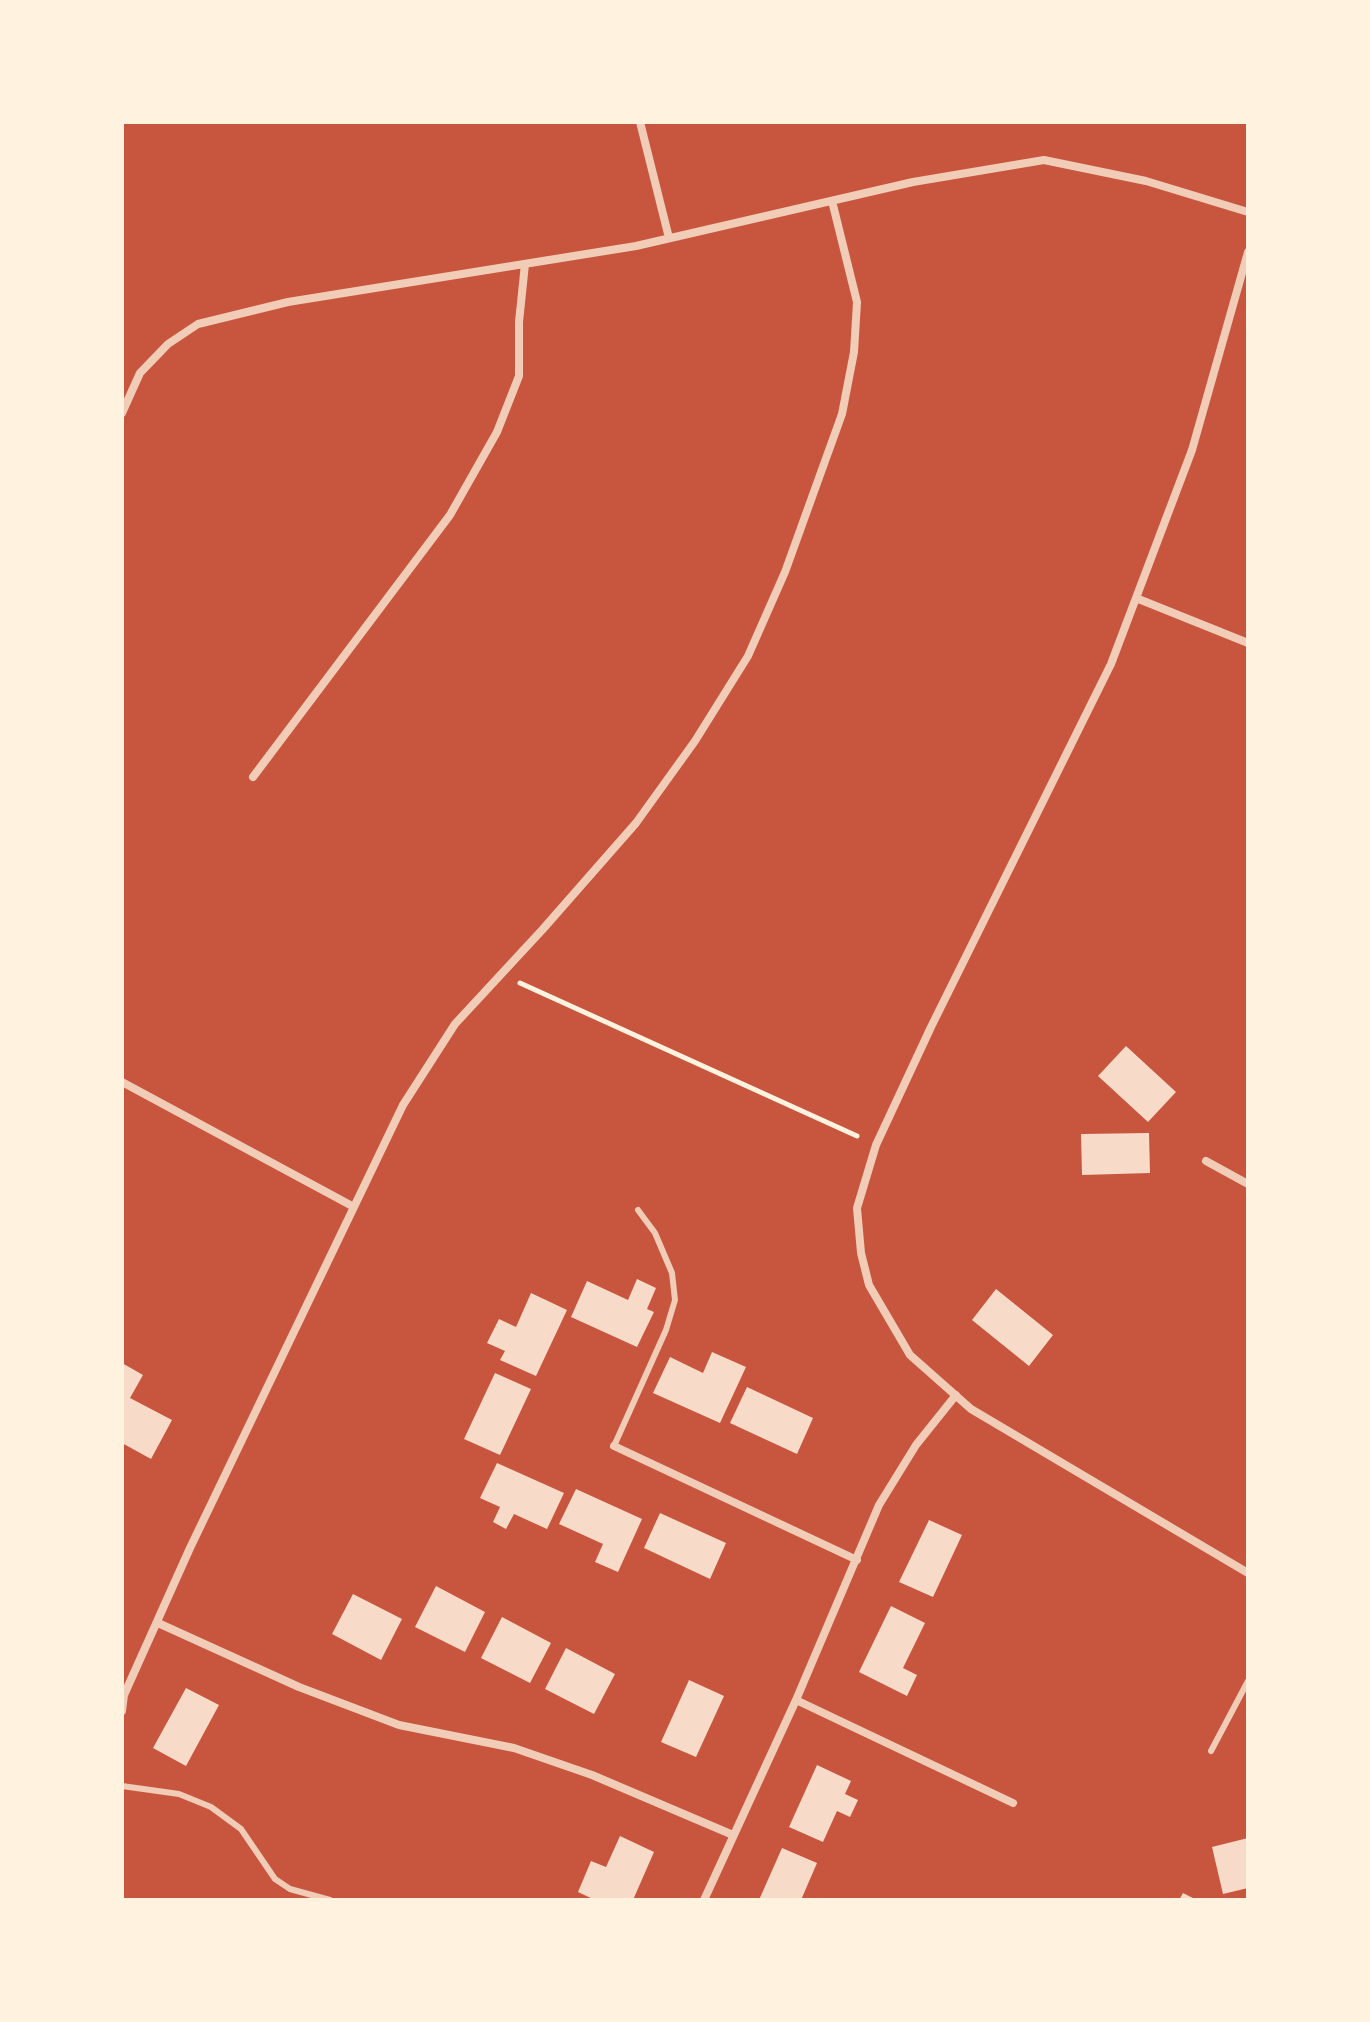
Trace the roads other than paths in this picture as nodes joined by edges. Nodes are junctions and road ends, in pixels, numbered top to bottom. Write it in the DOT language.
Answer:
graph roads {
  1 [pos="640,122"];
  2 [pos="832,201"];
  3 [pos="1248,212"];
  4 [pos="669,238"];
  5 [pos="1248,252"];
  6 [pos="525,264"];
  7 [pos="122,413"];
  8 [pos="1136,598"];
  9 [pos="1248,643"];
  10 [pos="253,777"];
  11 [pos="122,1082"];
  12 [pos="1206,1161"];
  13 [pos="1248,1184"];
  14 [pos="354,1207"];
  15 [pos="638,1210"];
  16 [pos="956,1395"];
  17 [pos="614,1446"];
  18 [pos="857,1560"];
  19 [pos="1248,1573"];
  20 [pos="158,1623"];
  21 [pos="1248,1681"];
  22 [pos="796,1700"];
  23 [pos="122,1711"];
  24 [pos="1211,1751"];
  25 [pos="122,1786"];
  26 [pos="1013,1803"];
  27 [pos="733,1835"];
  28 [pos="330,1900"];
  29 [pos="704,1900"];
  1 -- 4 [label="street"];
  2 -- 3 [label="street"];
  2 -- 4 [label="street"];
  2 -- 14 [label="street"];
  4 -- 6 [label="street"];
  5 -- 8 [label="street"];
  6 -- 7 [label="street"];
  6 -- 10 [label="street"];
  8 -- 9 [label="street"];
  8 -- 16 [label="street"];
  11 -- 14 [label="street"];
  12 -- 13 [label="street"];
  14 -- 20 [label="street"];
  15 -- 17 [label="lane"];
  16 -- 18 [label="street"];
  16 -- 19 [label="street"];
  17 -- 18 [label="street"];
  18 -- 22 [label="street"];
  20 -- 23 [label="street"];
  20 -- 27 [label="street"];
  21 -- 24 [label="lane"];
  22 -- 26 [label="street"];
  22 -- 27 [label="street"];
  25 -- 28 [label="lane"];
  27 -- 29 [label="street"];
}
